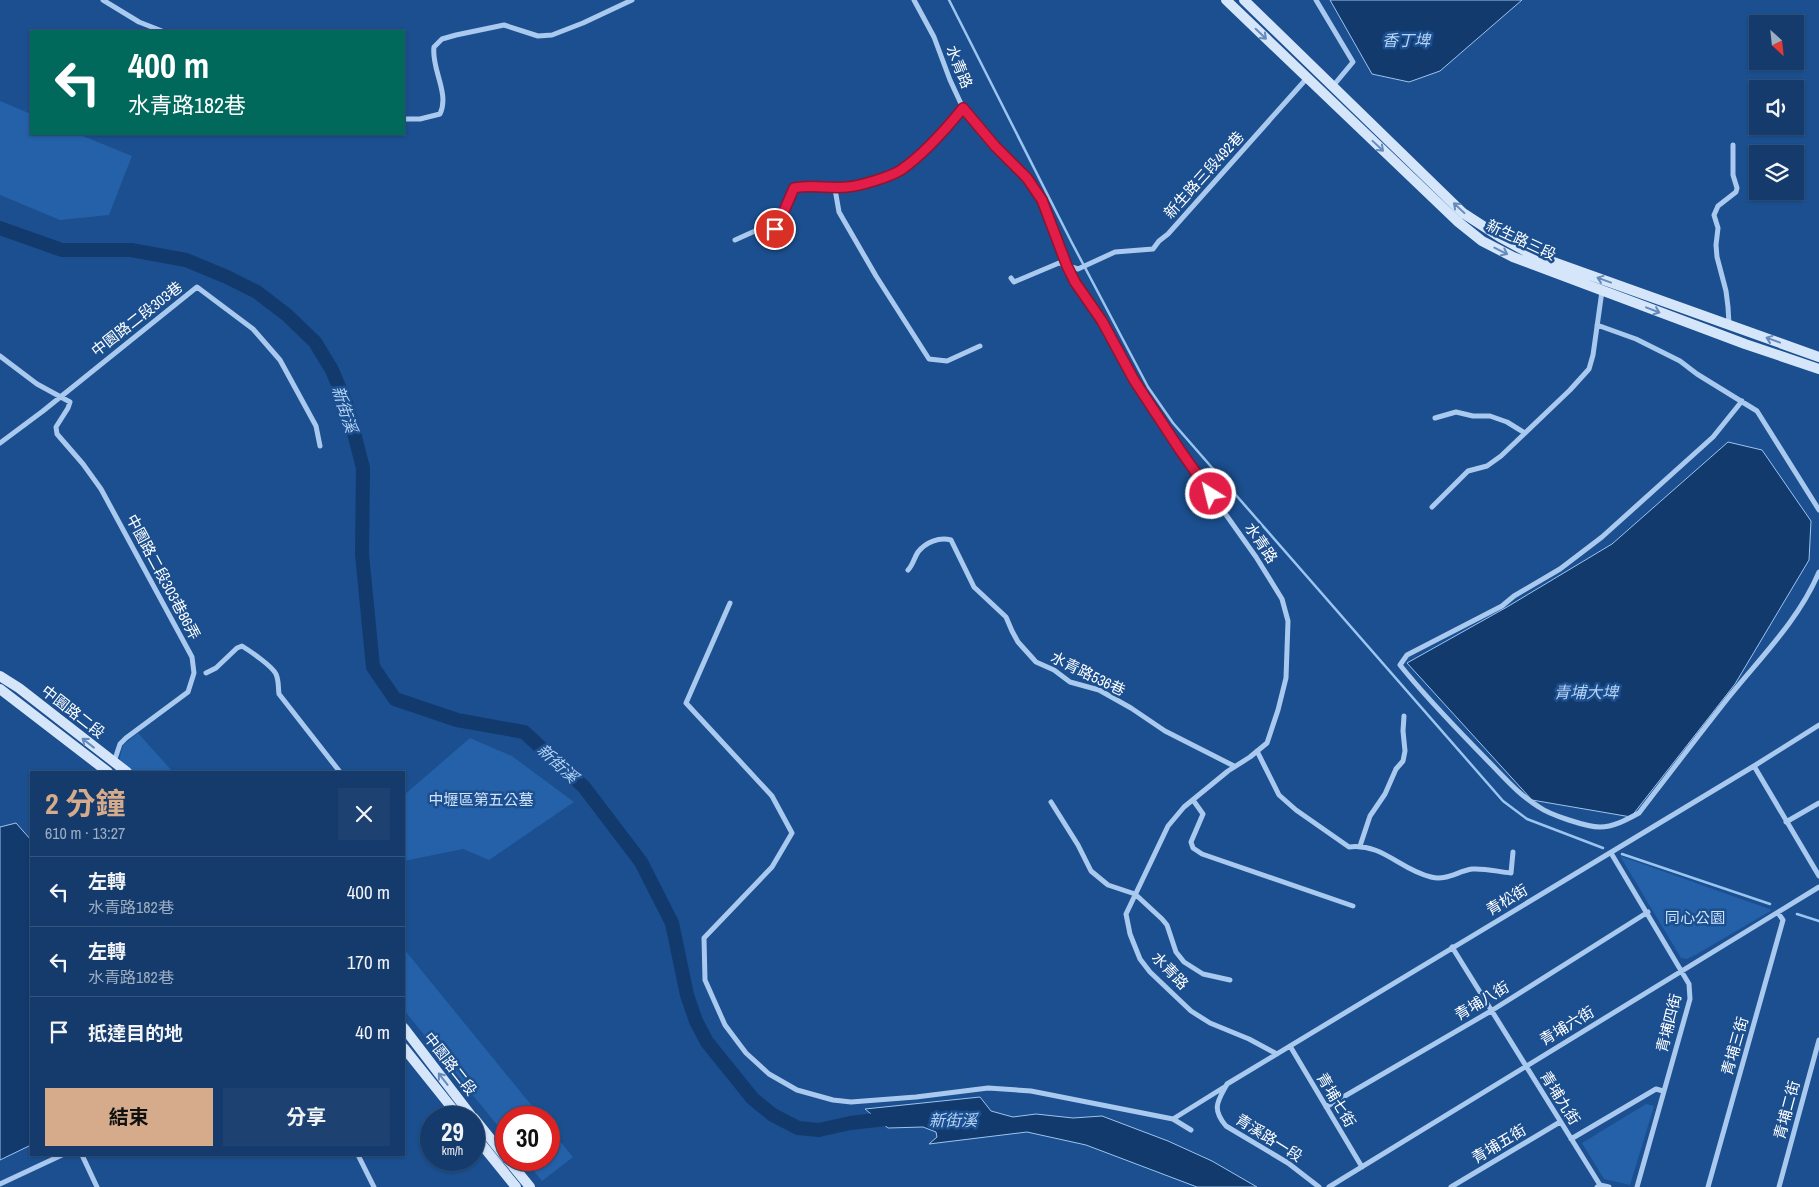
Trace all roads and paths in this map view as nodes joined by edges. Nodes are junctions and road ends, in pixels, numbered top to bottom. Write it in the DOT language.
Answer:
graph roads {
  1 [pos="103,0"];
  2 [pos="632,0"];
  3 [pos="914,0"];
  4 [pos="1226,0"];
  5 [pos="1244,0"];
  6 [pos="1316,0"];
  7 [pos="159,30"];
  8 [pos="1316,70"];
  9 [pos="1307,78"];
  10 [pos="1333,86"];
  11 [pos="963,108"];
  12 [pos="405,119"];
  13 [pos="1733,145"];
  14 [pos="835,189"];
  15 [pos="735,240"];
  16 [pos="1067,266"];
  17 [pos="1011,278"];
  18 [pos="1602,291"];
  19 [pos="1729,324"];
  20 [pos="1597,325"];
  21 [pos="980,346"];
  22 [pos="0,356"];
  23 [pos="1819,356"];
  24 [pos="1819,369"];
  25 [pos="60,397"];
  26 [pos="1742,401"];
  27 [pos="1435,418"];
  28 [pos="1525,433"];
  29 [pos="0,443"];
  30 [pos="320,446"];
  31 [pos="1432,507"];
  32 [pos="1819,510"];
  33 [pos="908,570"];
  34 [pos="1819,572"];
  35 [pos="730,602"];
  36 [pos="206,674"];
  37 [pos="0,676"];
  38 [pos="0,689"];
  39 [pos="1404,716"];
  40 [pos="1819,725"];
  41 [pos="1257,751"];
  42 [pos="114,763"];
  43 [pos="1234,766"];
  44 [pos="1754,766"];
  45 [pos="107,771"];
  46 [pos="109,771"];
  47 [pos="126,771"];
  48 [pos="339,771"];
  49 [pos="1193,800"];
  50 [pos="1051,802"];
  51 [pos="1819,803"];
  52 [pos="1786,822"];
  53 [pos="1360,846"];
  54 [pos="1513,852"];
  55 [pos="1611,852"];
  56 [pos="1819,876"];
  57 [pos="1819,887"];
  58 [pos="1136,894"];
  59 [pos="1353,906"];
  60 [pos="1648,912"];
  61 [pos="1778,913"];
  62 [pos="1452,948"];
  63 [pos="1683,971"];
  64 [pos="1230,980"];
  65 [pos="1490,1011"];
  66 [pos="405,1029"];
  67 [pos="1819,1040"];
  68 [pos="1290,1046"];
  69 [pos="405,1049"];
  70 [pos="1277,1054"];
  71 [pos="1526,1066"];
  72 [pos="1226,1085"];
  73 [pos="1663,1091"];
  74 [pos="450,1106"];
  75 [pos="464,1106"];
  76 [pos="1326,1107"];
  77 [pos="1172,1119"];
  78 [pos="1560,1122"];
  79 [pos="1191,1130"];
  80 [pos="485,1132"];
  81 [pos="1570,1138"];
  82 [pos="495,1145"];
  83 [pos="485,1149"];
  84 [pos="60,1156"];
  85 [pos="82,1156"];
  86 [pos="358,1156"];
  87 [pos="1362,1167"];
  88 [pos="517,1171"];
  89 [pos="0,1184"];
  90 [pos="1598,1186"];
  91 [pos="97,1187"];
  92 [pos="374,1187"];
  93 [pos="516,1187"];
  94 [pos="530,1187"];
  95 [pos="1319,1187"];
  96 [pos="1329,1187"];
  97 [pos="1451,1187"];
  98 [pos="1610,1187"];
  99 [pos="1637,1187"];
  100 [pos="1708,1187"];
  101 [pos="1779,1187"];
  1 -- 7 [label="street"];
  2 -- 12 [label="street"];
  3 -- 11 [label="street, 水青路"];
  4 -- 9 [label="main road, 新生路三段, one-way"];
  5 -- 8 [label="main road, 新生路三段"];
  6 -- 10 [label="street"];
  8 -- 9 [label="street, 新生路三段492巷"];
  8 -- 10 [label="main road, 新生路三段"];
  9 -- 16 [label="street, 新生路三段492巷"];
  9 -- 18 [label="main road, 新生路三段, one-way"];
  19 -- 10 [label="main road, 新生路三段, one-way"];
  11 -- 14 [label="street"];
  11 -- 16 [label="street, 水青路"];
  13 -- 19 [label="street"];
  14 -- 15 [label="street"];
  14 -- 21 [label="street"];
  16 -- 17 [label="street"];
  16 -- 41 [label="street, 水青路"];
  18 -- 20 [label="street"];
  18 -- 24 [label="main road, 新生路三段, one-way"];
  23 -- 19 [label="main road, 新生路三段, one-way"];
  20 -- 26 [label="street"];
  20 -- 28 [label="street"];
  22 -- 25 [label="street"];
  25 -- 29 [label="street, 中園路二段303巷"];
  25 -- 30 [label="street, 中園路二段303巷"];
  25 -- 42 [label="street, 中園路二段303巷86弄"];
  26 -- 32 [label="street"];
  26 -- 34 [label="street"];
  27 -- 28 [label="street"];
  28 -- 31 [label="street"];
  33 -- 43 [label="street, 水青路536巷"];
  35 -- 77 [label="street"];
  36 -- 48 [label="street"];
  42 -- 37 [label="main road, 中園路二段, one-way"];
  38 -- 45 [label="main road, 中園路二段"];
  39 -- 53 [label="street"];
  40 -- 44 [label="street, 青松街"];
  41 -- 43 [label="street, 水青路"];
  41 -- 53 [label="street"];
  42 -- 46 [label="main road"];
  42 -- 47 [label="main road, 中園路二段"];
  43 -- 49 [label="street, 水青路"];
  44 -- 52 [label="street"];
  44 -- 55 [label="street, 青松街"];
  49 -- 58 [label="street, 水青路"];
  49 -- 59 [label="street"];
  50 -- 58 [label="street"];
  51 -- 52 [label="street"];
  52 -- 56 [label="street"];
  53 -- 54 [label="street"];
  55 -- 60 [label="street, 青埔四街"];
  55 -- 62 [label="street, 青松街"];
  57 -- 61 [label="street, 青埔六街"];
  58 -- 64 [label="street"];
  58 -- 70 [label="street, 水青路"];
  60 -- 63 [label="street, 青埔四街"];
  60 -- 65 [label="street, 青埔八街"];
  61 -- 63 [label="street, 青埔六街"];
  61 -- 100 [label="street, 青埔三街"];
  62 -- 65 [label="street, 青埔九街"];
  62 -- 68 [label="street, 青松街"];
  63 -- 71 [label="street, 青埔六街"];
  63 -- 73 [label="street, 青埔四街"];
  65 -- 71 [label="street, 青埔九街"];
  65 -- 76 [label="street, 青埔八街"];
  75 -- 66 [label="main road, 中園路二段, one-way"];
  67 -- 101 [label="street, 青埔二街"];
  68 -- 70 [label="street, 青松街"];
  68 -- 76 [label="street, 青埔七街"];
  69 -- 74 [label="main road, 中園路二段"];
  70 -- 72 [label="street, 青松街"];
  71 -- 78 [label="street, 青埔九街"];
  71 -- 87 [label="street, 青埔六街"];
  72 -- 77 [label="street, 青松街"];
  72 -- 95 [label="street, 青溪路一段"];
  73 -- 81 [label="street"];
  73 -- 99 [label="street, 青埔四街"];
  76 -- 87 [label="street, 青埔七街"];
  77 -- 79 [label="street"];
  78 -- 81 [label="street, 青埔九街"];
  78 -- 97 [label="street, 青埔五街"];
  80 -- 82 [label="main road, 中園路二段"];
  81 -- 90 [label="street, 青埔九街"];
  83 -- 93 [label="main road"];
  84 -- 89 [label="street"];
  85 -- 91 [label="street"];
  86 -- 92 [label="street"];
  87 -- 96 [label="street, 青埔六街"];
  88 -- 94 [label="main road, 中園路二段"];
  90 -- 98 [label="street"];
}
